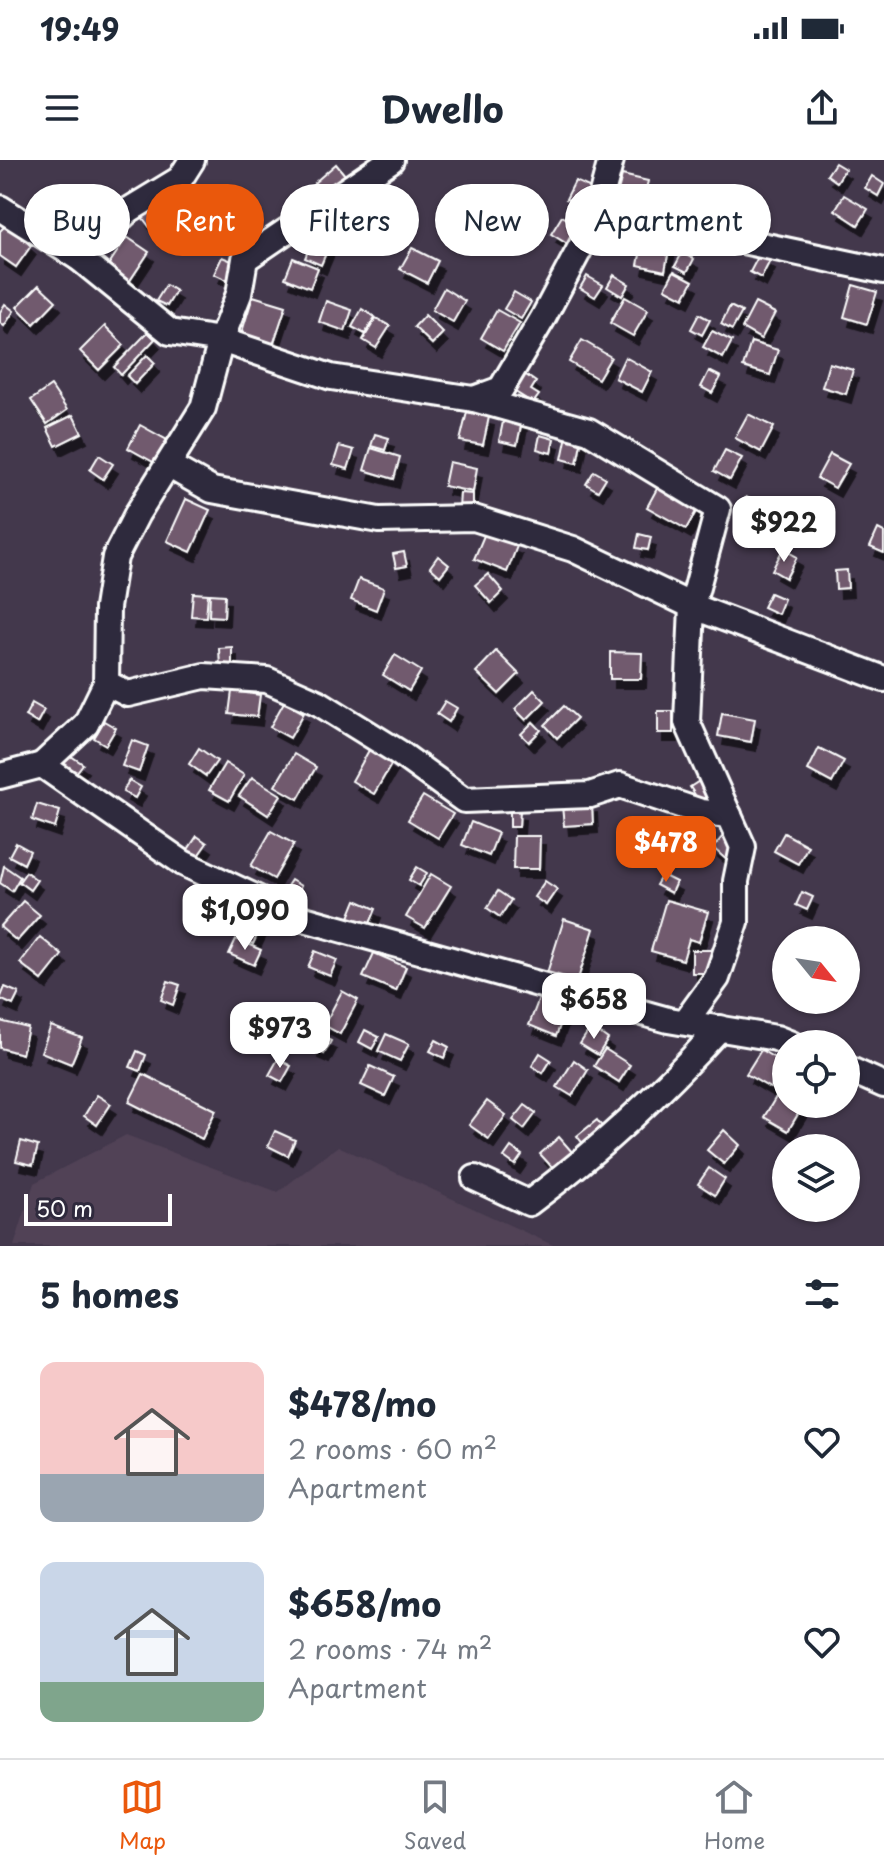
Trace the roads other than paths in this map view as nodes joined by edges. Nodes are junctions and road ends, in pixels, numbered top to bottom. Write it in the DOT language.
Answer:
graph roads {
  1 [pos="192,160"];
  2 [pos="391,160"];
  3 [pos="611,160"];
  4 [pos="605,184"];
  5 [pos="0,208"];
  6 [pos="771,247"];
  7 [pos="575,256"];
  8 [pos="79,258"];
  9 [pos="884,271"];
  10 [pos="221,340"];
  11 [pos="474,399"];
  12 [pos="168,465"];
  13 [pos="692,606"];
  14 [pos="884,679"];
  15 [pos="106,683"];
  16 [pos="42,765"];
  17 [pos="0,776"];
  18 [pos="729,815"];
  19 [pos="685,1022"];
  20 [pos="720,1028"];
  21 [pos="772,1037"];
  22 [pos="860,1074"];
  23 [pos="884,1085"];
  24 [pos="475,1178"];
  1 -- 8 [label="street"];
  2 -- 10 [label="street"];
  3 -- 4 [label="street"];
  5 -- 8 [label="street"];
  6 -- 9 [label="street"];
  7 -- 11 [label="street"];
  8 -- 10 [label="street"];
  10 -- 11 [label="street"];
  10 -- 12 [label="street"];
  11 -- 13 [label="street"];
  12 -- 13 [label="street"];
  12 -- 15 [label="street"];
  13 -- 14 [label="street"];
  13 -- 18 [label="street"];
  15 -- 16 [label="street"];
  15 -- 18 [label="street"];
  16 -- 17 [label="street"];
  16 -- 19 [label="street"];
  18 -- 19 [label="street"];
  19 -- 20 [label="street"];
  20 -- 21 [label="street"];
  20 -- 24 [label="street"];
  22 -- 23 [label="street"];
}
